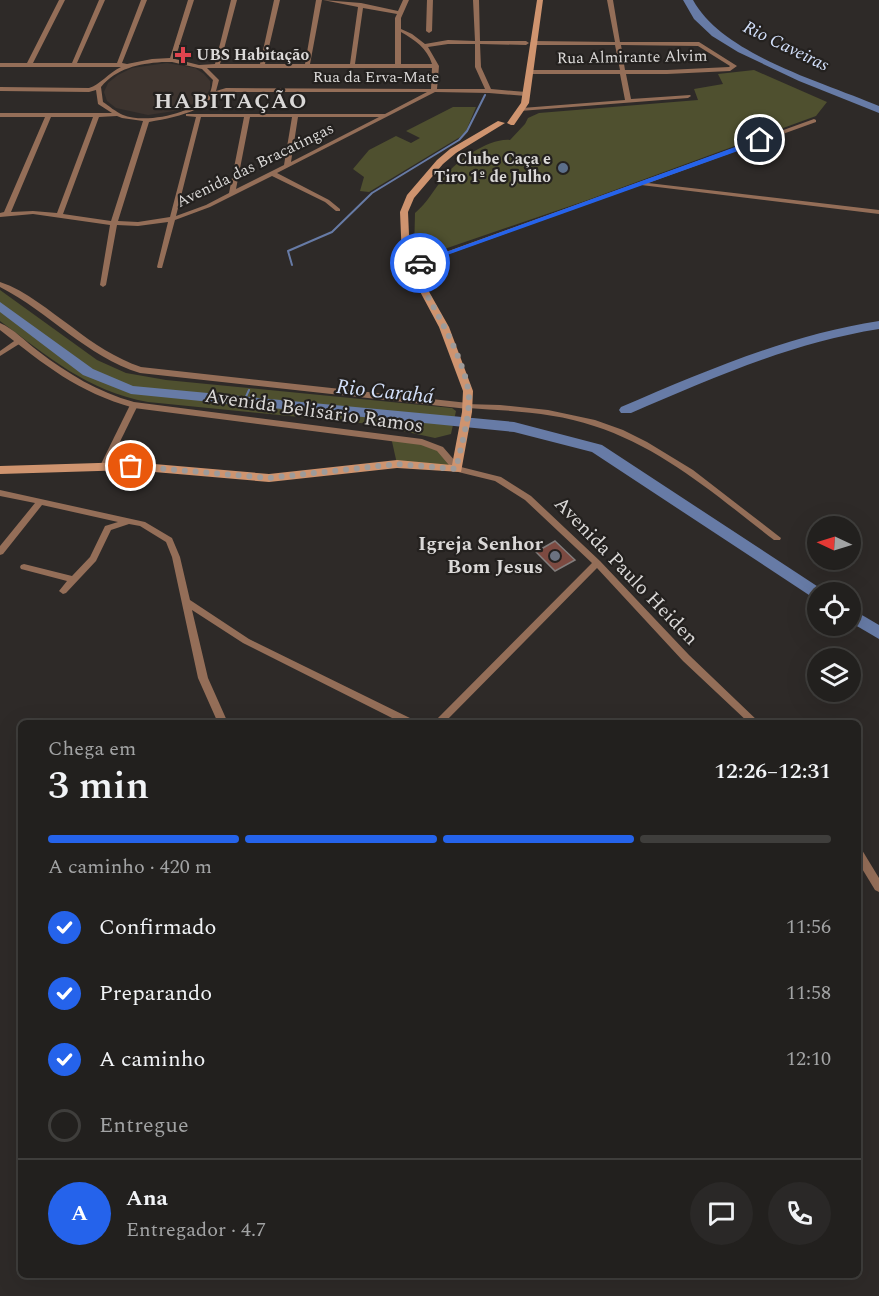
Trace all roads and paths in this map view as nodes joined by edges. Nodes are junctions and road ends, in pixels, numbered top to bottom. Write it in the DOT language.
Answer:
graph roads {
  1 [pos="62,0"];
  2 [pos="102,0"];
  3 [pos="144,0"];
  4 [pos="190,0"];
  5 [pos="234,0"];
  6 [pos="277,0"];
  7 [pos="319,0"];
  8 [pos="326,0"];
  9 [pos="406,0"];
  10 [pos="430,0"];
  11 [pos="476,0"];
  12 [pos="533,0"];
  13 [pos="540,0"];
  14 [pos="610,0"];
  15 [pos="359,3"];
  16 [pos="399,13"];
  17 [pos="400,30"];
  18 [pos="429,31"];
  19 [pos="477,42"];
  20 [pos="530,43"];
  21 [pos="618,44"];
  22 [pos="425,46"];
  23 [pos="172,60"];
  24 [pos="0,65"];
  25 [pos="29,65"];
  26 [pos="74,65"];
  27 [pos="119,65"];
  28 [pos="131,65"];
  29 [pos="198,66"];
  30 [pos="217,66"];
  31 [pos="262,66"];
  32 [pos="307,66"];
  33 [pos="352,66"];
  34 [pos="398,66"];
  35 [pos="436,66"];
  36 [pos="529,72"];
  37 [pos="622,72"];
  38 [pos="0,89"];
  39 [pos="98,90"];
  40 [pos="216,90"];
  41 [pos="434,91"];
  42 [pos="489,91"];
  43 [pos="523,94"];
  44 [pos="688,96"];
  45 [pos="628,101"];
  46 [pos="522,110"];
  47 [pos="0,115"];
  48 [pos="49,115"];
  49 [pos="97,115"];
  50 [pos="118,115"];
  51 [pos="179,115"];
  52 [pos="199,115"];
  53 [pos="247,115"];
  54 [pos="296,115"];
  55 [pos="386,115"];
  56 [pos="147,119"];
  57 [pos="814,121"];
  58 [pos="507,123"];
  59 [pos="287,165"];
  60 [pos="272,173"];
  61 [pos="639,184"];
  62 [pos="232,194"];
  63 [pos="338,210"];
  64 [pos="879,212"];
  65 [pos="3,214"];
  66 [pos="59,215"];
  67 [pos="172,219"];
  68 [pos="114,223"];
  69 [pos="410,266"];
  70 [pos="160,267"];
  71 [pos="0,284"];
  72 [pos="103,285"];
  73 [pos="0,326"];
  74 [pos="20,341"];
  75 [pos="0,354"];
  76 [pos="134,405"];
  77 [pos="468,409"];
  78 [pos="104,466"];
  79 [pos="456,469"];
  80 [pos="0,470"];
  81 [pos="0,493"];
  82 [pos="41,501"];
  83 [pos="130,521"];
  84 [pos="777,538"];
  85 [pos="0,552"];
  86 [pos="597,562"];
  87 [pos="24,567"];
  88 [pos="74,580"];
  89 [pos="63,591"];
  90 [pos="187,602"];
  91 [pos="222,720"];
  92 [pos="405,720"];
  93 [pos="441,720"];
  94 [pos="752,720"];
  95 [pos="861,858"];
  96 [pos="879,886"];
  1 -- 25 [label="street"];
  2 -- 26 [label="street"];
  3 -- 27 [label="street"];
  4 -- 23 [label="street"];
  5 -- 30 [label="street"];
  6 -- 31 [label="street"];
  7 -- 32 [label="street"];
  8 -- 15 [label="street"];
  9 -- 16 [label="street"];
  10 -- 18 [label="street"];
  11 -- 19 [label="street"];
  12 -- 20 [label="main road"];
  13 -- 20 [label="main road"];
  14 -- 21 [label="street"];
  15 -- 16 [label="street"];
  15 -- 33 [label="street"];
  16 -- 17 [label="street"];
  17 -- 22 [label="street"];
  17 -- 34 [label="street"];
  19 -- 20 [label="street"];
  19 -- 22 [label="street"];
  19 -- 42 [label="street"];
  20 -- 21 [label="street"];
  20 -- 36 [label="main road"];
  20 -- 43 [label="main road"];
  21 -- 37 [label="street"];
  21 -- 37 [label="street, Rua Almirante Alvim"];
  22 -- 35 [label="street"];
  23 -- 28 [label="street"];
  23 -- 29 [label="street"];
  24 -- 25 [label="street"];
  25 -- 26 [label="street"];
  26 -- 27 [label="street"];
  27 -- 28 [label="street"];
  28 -- 39 [label="street"];
  29 -- 30 [label="street"];
  29 -- 40 [label="street"];
  30 -- 31 [label="street"];
  31 -- 32 [label="street"];
  32 -- 33 [label="street"];
  33 -- 34 [label="street"];
  34 -- 35 [label="street"];
  35 -- 41 [label="street"];
  36 -- 37 [label="street, Rua Almirante Alvim"];
  36 -- 43 [label="main road"];
  37 -- 45 [label="street"];
  38 -- 39 [label="street"];
  39 -- 50 [label="street"];
  40 -- 41 [label="street, Rua da Erva-Mate"];
  40 -- 51 [label="street"];
  41 -- 42 [label="street, Rua da Erva-Mate"];
  41 -- 55 [label="street, Avenida das Bracatingas"];
  42 -- 43 [label="street, Rua da Erva-Mate"];
  43 -- 46 [label="main road"];
  43 -- 58 [label="main road"];
  44 -- 45 [label="street"];
  45 -- 46 [label="street"];
  46 -- 58 [label="main road"];
  47 -- 48 [label="street"];
  48 -- 49 [label="street"];
  48 -- 65 [label="street"];
  49 -- 50 [label="street"];
  49 -- 66 [label="street"];
  50 -- 56 [label="street"];
  51 -- 52 [label="street"];
  51 -- 56 [label="street"];
  52 -- 53 [label="street"];
  52 -- 67 [label="street"];
  53 -- 54 [label="street"];
  53 -- 62 [label="street"];
  54 -- 55 [label="street"];
  54 -- 59 [label="street"];
  55 -- 59 [label="street, Avenida das Bracatingas"];
  56 -- 68 [label="street"];
  57 -- 61 [label="street"];
  58 -- 69 [label="main road"];
  59 -- 60 [label="street, Avenida das Bracatingas"];
  60 -- 62 [label="street, Avenida das Bracatingas"];
  60 -- 63 [label="street"];
  61 -- 64 [label="street"];
  61 -- 69 [label="street"];
  62 -- 67 [label="street, Avenida das Bracatingas"];
  65 -- 66 [label="street, Avenida das Bracatingas"];
  66 -- 68 [label="street, Avenida das Bracatingas"];
  67 -- 68 [label="street, Avenida das Bracatingas"];
  67 -- 70 [label="street"];
  68 -- 72 [label="street"];
  69 -- 77 [label="main road"];
  71 -- 77 [label="street, Avenida Belisário Ramos"];
  73 -- 74 [label="street, Avenida Belisário Ramos"];
  74 -- 75 [label="street"];
  74 -- 76 [label="street, Avenida Belisário Ramos"];
  76 -- 78 [label="street"];
  76 -- 79 [label="street, Avenida Belisário Ramos"];
  77 -- 79 [label="main road"];
  77 -- 84 [label="street, Avenida Belisário Ramos"];
  78 -- 79 [label="main road"];
  78 -- 80 [label="main road"];
  79 -- 86 [label="street, Avenida Paulo Heiden"];
  81 -- 82 [label="street"];
  82 -- 83 [label="street"];
  82 -- 85 [label="street"];
  83 -- 88 [label="street"];
  83 -- 90 [label="street"];
  86 -- 93 [label="street"];
  86 -- 94 [label="street, Avenida Paulo Heiden"];
  87 -- 88 [label="street"];
  88 -- 89 [label="street"];
  90 -- 91 [label="street"];
  90 -- 92 [label="street"];
  95 -- 96 [label="street"];
}
